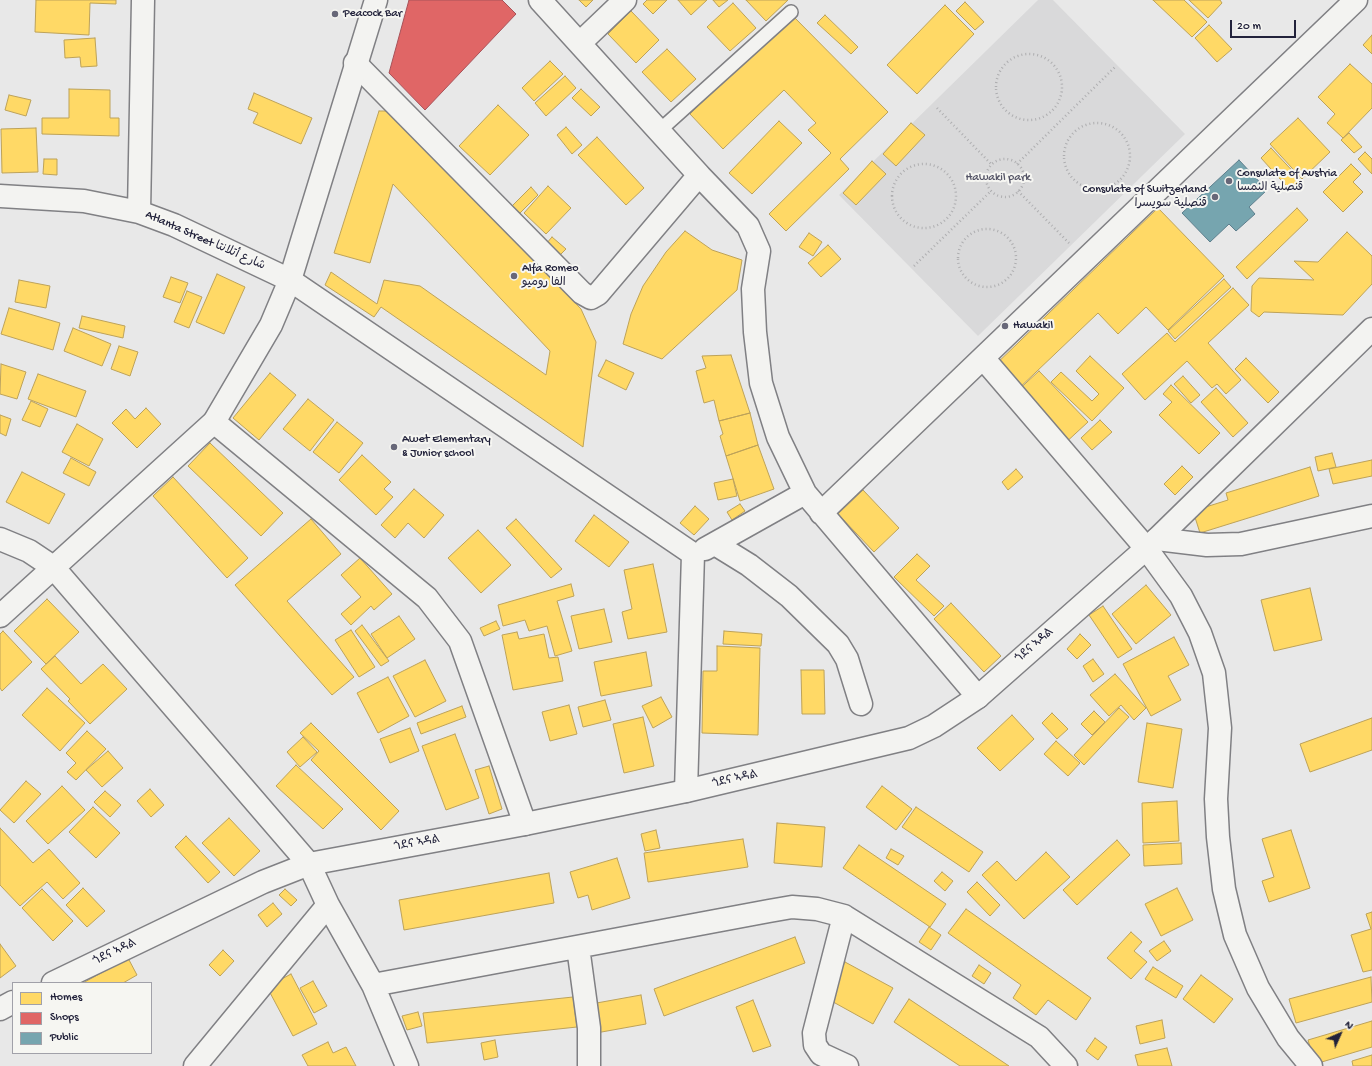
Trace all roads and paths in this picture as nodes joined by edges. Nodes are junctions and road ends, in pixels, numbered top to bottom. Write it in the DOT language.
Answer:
graph roads {
  1 [pos="143,0"];
  2 [pos="376,0"];
  3 [pos="540,0"];
  4 [pos="625,0"];
  5 [pos="1356,0"];
  6 [pos="791,12"];
  7 [pos="580,43"];
  8 [pos="355,63"];
  9 [pos="1115,67"];
  10 [pos="1061,93"];
  11 [pos="937,108"];
  12 [pos="659,131"];
  13 [pos="1129,162"];
  14 [pos="931,164"];
  15 [pos="992,164"];
  16 [pos="1017,164"];
  17 [pos="699,175"];
  18 [pos="991,191"];
  19 [pos="1018,191"];
  20 [pos="0,196"];
  21 [pos="139,212"];
  22 [pos="1070,243"];
  23 [pos="914,266"];
  24 [pos="1015,266"];
  25 [pos="290,280"];
  26 [pos="1372,329"];
  27 [pos="983,358"];
  28 [pos="214,422"];
  29 [pos="805,493"];
  30 [pos="821,512"];
  31 [pos="1372,516"];
  32 [pos="0,539"];
  33 [pos="716,544"];
  34 [pos="1151,544"];
  35 [pos="693,554"];
  36 [pos="53,567"];
  37 [pos="0,616"];
  38 [pos="978,696"];
  39 [pos="861,704"];
  40 [pos="686,791"];
  41 [pos="525,824"];
  42 [pos="309,864"];
  43 [pos="328,905"];
  44 [pos="844,916"];
  45 [pos="578,947"];
  46 [pos="55,982"];
  47 [pos="373,986"];
  48 [pos="12,1003"];
  49 [pos="0,1009"];
  50 [pos="195,1066"];
  51 [pos="407,1066"];
  52 [pos="589,1066"];
  53 [pos="847,1066"];
  54 [pos="1066,1066"];
  55 [pos="1311,1066"];
  1 -- 21 [label="street"];
  2 -- 8 [label="street"];
  3 -- 7 [label="street"];
  4 -- 7 [label="street"];
  5 -- 27 [label="street"];
  6 -- 12 [label="lane"];
  7 -- 12 [label="street"];
  8 -- 17 [label="street"];
  8 -- 25 [label="street"];
  9 -- 16 [label="path"];
  10 -- 10 [label="path"];
  11 -- 15 [label="path"];
  12 -- 17 [label="street"];
  13 -- 13 [label="path"];
  14 -- 14 [label="path"];
  15 -- 16 [label="path"];
  15 -- 18 [label="path"];
  16 -- 19 [label="path"];
  17 -- 29 [label="street"];
  18 -- 19 [label="path"];
  18 -- 23 [label="path"];
  19 -- 22 [label="path"];
  20 -- 21 [label="street, Atlanta Street شارع أتلانتا"];
  21 -- 25 [label="street, Atlanta Street شارع أتلانتا"];
  24 -- 24 [label="path"];
  25 -- 28 [label="street"];
  25 -- 35 [label="street, Atlanta Street شارع أتلانتا"];
  26 -- 34 [label="street, ጎደና ኣዳል"];
  27 -- 30 [label="street"];
  27 -- 34 [label="street"];
  28 -- 36 [label="street"];
  28 -- 41 [label="street"];
  29 -- 30 [label="street"];
  29 -- 33 [label="street"];
  30 -- 38 [label="street"];
  31 -- 34 [label="street"];
  32 -- 36 [label="street"];
  33 -- 35 [label="street"];
  33 -- 39 [label="street"];
  34 -- 38 [label="street, ጎደና ኣዳል"];
  34 -- 55 [label="street"];
  35 -- 40 [label="street"];
  36 -- 37 [label="street"];
  36 -- 42 [label="street"];
  38 -- 40 [label="street, ጎደና ኣዳል"];
  40 -- 41 [label="street, ጎደና ኣዳል"];
  41 -- 42 [label="street, ጎደና ኣዳል"];
  42 -- 43 [label="street"];
  42 -- 46 [label="street, ጎደና ኣዳል"];
  43 -- 47 [label="street"];
  43 -- 50 [label="street"];
  44 -- 45 [label="street"];
  44 -- 53 [label="street"];
  44 -- 54 [label="street"];
  45 -- 47 [label="street"];
  45 -- 52 [label="street"];
  47 -- 51 [label="street"];
  48 -- 49 [label="street"];
}
